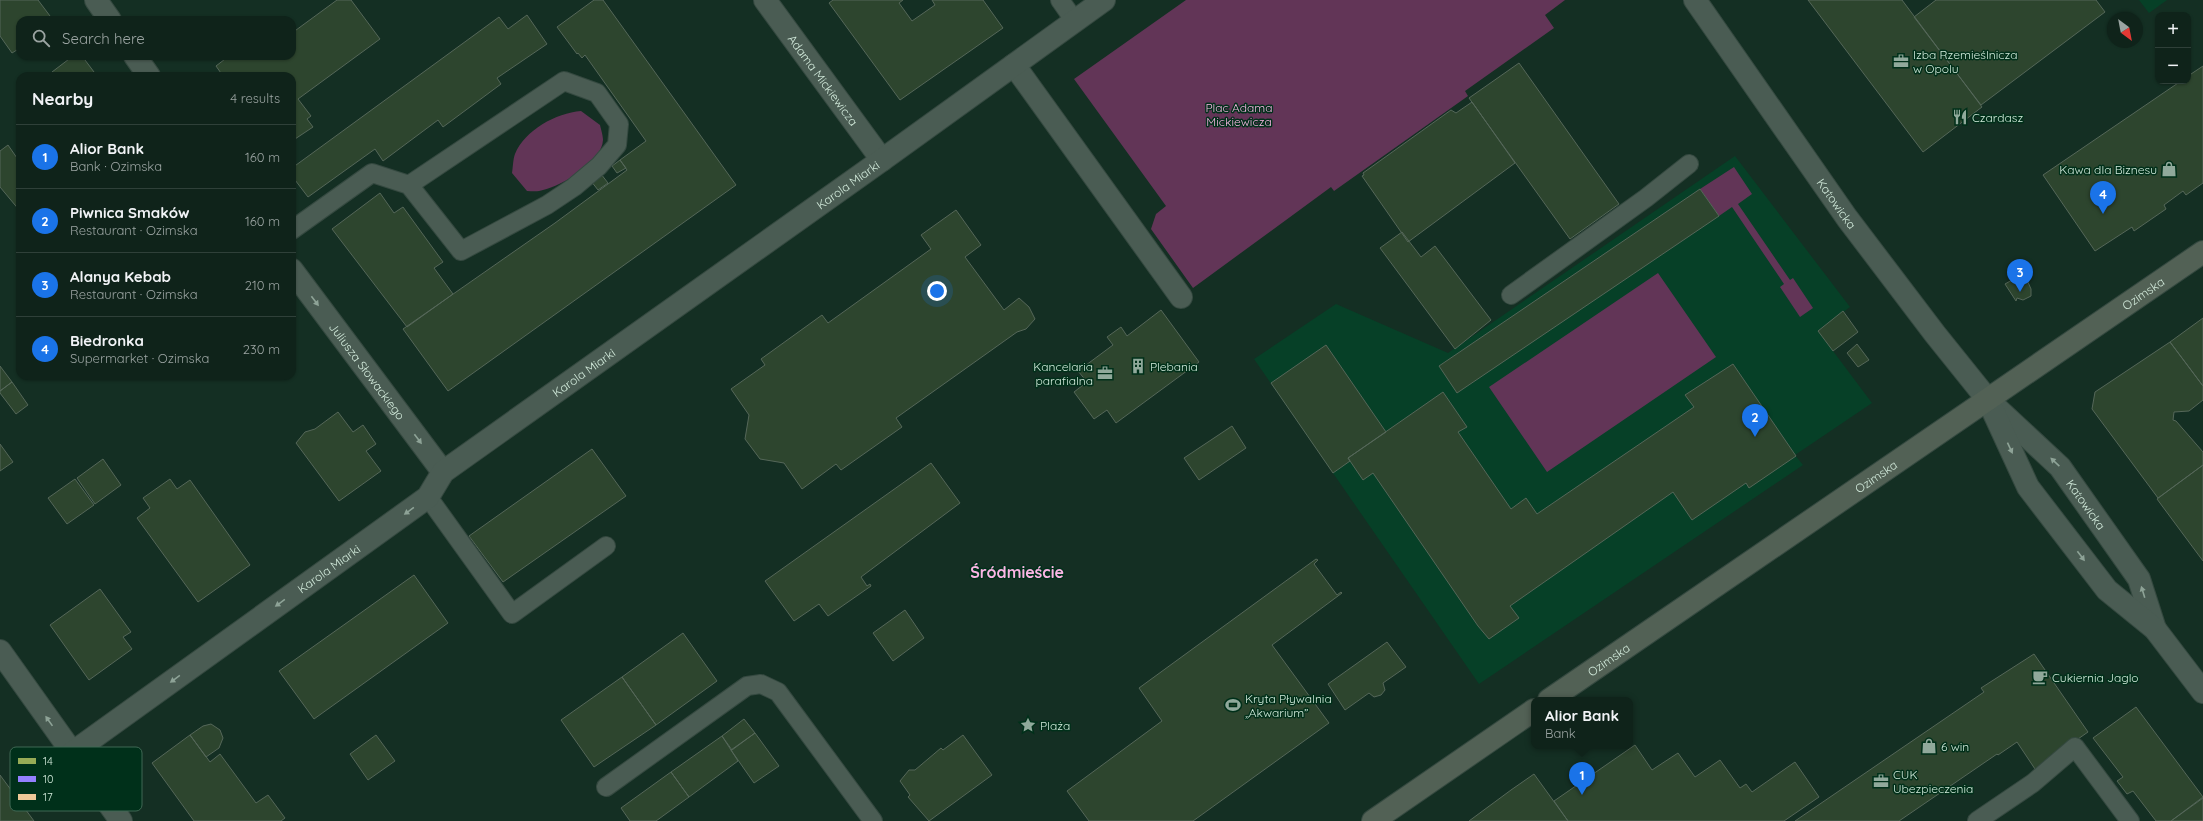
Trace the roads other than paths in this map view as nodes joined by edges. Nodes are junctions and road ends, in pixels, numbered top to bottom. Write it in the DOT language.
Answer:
graph roads {
  1 [pos="96,0"];
  2 [pos="765,0"];
  3 [pos="1060,0"];
  4 [pos="1104,0"];
  5 [pos="1695,0"];
  6 [pos="107,16"];
  7 [pos="1074,20"];
  8 [pos="138,60"];
  9 [pos="1014,65"];
  10 [pos="146,72"];
  11 [pos="882,160"];
  12 [pos="1689,164"];
  13 [pos="410,185"];
  14 [pos="296,227"];
  15 [pos="2203,252"];
  16 [pos="296,275"];
  17 [pos="1511,295"];
  18 [pos="1181,297"];
  19 [pos="1988,400"];
  20 [pos="443,472"];
  21 [pos="428,497"];
  22 [pos="606,546"];
  23 [pos="2155,629"];
  24 [pos="0,651"];
  25 [pos="2203,692"];
  26 [pos="1553,697"];
  27 [pos="1531,712"];
  28 [pos="68,747"];
  29 [pos="80,747"];
  30 [pos="606,787"];
  31 [pos="114,811"];
  32 [pos="121,821"];
  33 [pos="873,821"];
  34 [pos="1373,821"];
  35 [pos="1977,821"];
  36 [pos="2130,821"];
  1 -- 6 [label="street"];
  2 -- 11 [label="street, Adama Mickiewicza"];
  3 -- 7 [label="lane"];
  4 -- 7 [label="street, Karola Miarki"];
  5 -- 19 [label="street, Katowicka"];
  7 -- 9 [label="street, Karola Miarki"];
  8 -- 10 [label="street"];
  9 -- 11 [label="street, Karola Miarki"];
  9 -- 18 [label="street"];
  11 -- 20 [label="street, Karola Miarki"];
  12 -- 17 [label="lane"];
  13 -- 13 [label="lane"];
  13 -- 14 [label="lane"];
  15 -- 19 [label="main road, Ozimska"];
  16 -- 20 [label="street, Juliusza Słowackiego, one-way"];
  19 -- 23 [label="street, Katowicka, one-way"];
  23 -- 19 [label="street, Katowicka, one-way"];
  19 -- 26 [label="main road, Ozimska"];
  20 -- 21 [label="street, Karola Miarki"];
  21 -- 22 [label="lane"];
  21 -- 29 [label="street, Karola Miarki, one-way"];
  23 -- 25 [label="street, Katowicka"];
  28 -- 24 [label="street, one-way"];
  27 -- 34 [label="main road"];
  30 -- 33 [label="lane"];
  31 -- 32 [label="street"];
  35 -- 36 [label="lane"];
}
